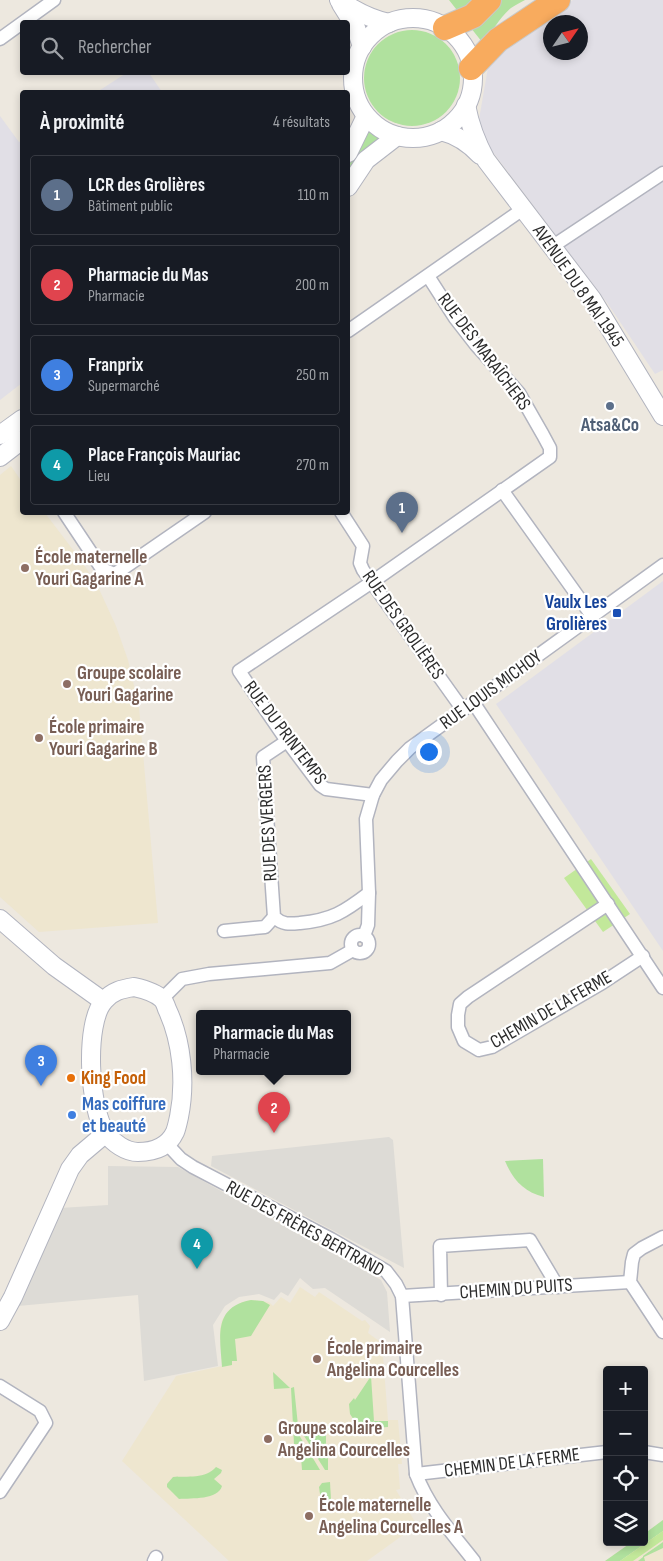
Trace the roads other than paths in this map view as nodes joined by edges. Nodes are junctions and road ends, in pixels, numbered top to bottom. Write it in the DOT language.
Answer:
graph roads {
  1 [pos="54,0"];
  2 [pos="339,0"];
  3 [pos="489,0"];
  4 [pos="558,0"];
  5 [pos="26,20"];
  6 [pos="389,23"];
  7 [pos="20,25"];
  8 [pos="445,28"];
  9 [pos="0,39"];
  10 [pos="362,46"];
  11 [pos="471,68"];
  12 [pos="466,105"];
  13 [pos="366,116"];
  14 [pos="441,131"];
  15 [pos="397,136"];
  16 [pos="350,149"];
  17 [pos="486,160"];
  18 [pos="663,173"];
  19 [pos="350,184"];
  20 [pos="523,208"];
  21 [pos="552,246"];
  22 [pos="428,276"];
  23 [pos="350,330"];
  24 [pos="663,416"];
  25 [pos="20,420"];
  26 [pos="0,435"];
  27 [pos="20,446"];
  28 [pos="0,457"];
  29 [pos="502,490"];
  30 [pos="66,515"];
  31 [pos="201,515"];
  32 [pos="343,515"];
  33 [pos="663,565"];
  34 [pos="372,582"];
  35 [pos="592,616"];
  36 [pos="468,706"];
  37 [pos="287,740"];
  38 [pos="373,794"];
  39 [pos="369,893"];
  40 [pos="608,904"];
  41 [pos="274,918"];
  42 [pos="0,919"];
  43 [pos="224,931"];
  44 [pos="643,956"];
  45 [pos="663,988"];
  46 [pos="162,999"];
  47 [pos="103,1001"];
  48 [pos="106,1133"];
  49 [pos="167,1144"];
  50 [pos="663,1237"];
  51 [pos="630,1282"];
  52 [pos="558,1287"];
  53 [pos="441,1295"];
  54 [pos="402,1296"];
  55 [pos="0,1322"];
  56 [pos="663,1332"];
  57 [pos="0,1386"];
  58 [pos="603,1452"];
  59 [pos="648,1453"];
  60 [pos="663,1455"];
  61 [pos="416,1474"];
  62 [pos="0,1492"];
  63 [pos="474,1561"];
  1 -- 5 [label="street"];
  2 -- 6 [label="street"];
  2 -- 10 [label="street"];
  3 -- 8 [label="highway"];
  4 -- 11 [label="highway"];
  6 -- 8 [label="street"];
  6 -- 10 [label="street"];
  7 -- 9 [label="street"];
  8 -- 11 [label="street"];
  10 -- 13 [label="street"];
  11 -- 12 [label="street"];
  12 -- 14 [label="street"];
  12 -- 17 [label="street, AVENUE DU 8 MAI 1945"];
  13 -- 15 [label="street"];
  13 -- 16 [label="street"];
  14 -- 15 [label="street"];
  14 -- 17 [label="street, AVENUE DU 8 MAI 1945"];
  15 -- 19 [label="street"];
  17 -- 20 [label="street, AVENUE DU 8 MAI 1945"];
  18 -- 21 [label="street"];
  20 -- 21 [label="street, AVENUE DU 8 MAI 1945"];
  20 -- 22 [label="street, RUE DES MARAÎCHERS"];
  21 -- 24 [label="street, AVENUE DU 8 MAI 1945"];
  22 -- 23 [label="street, RUE DES MARAÎCHERS"];
  22 -- 29 [label="street, RUE DES MARAÎCHERS"];
  25 -- 26 [label="street"];
  27 -- 28 [label="street"];
  29 -- 34 [label="street, RUE DES MARAÎCHERS"];
  29 -- 35 [label="street"];
  30 -- 31 [label="street"];
  32 -- 34 [label="street, RUE DES GROLIÈRES"];
  33 -- 35 [label="street, RUE LOUIS MICHOY"];
  34 -- 36 [label="street, RUE DES GROLIÈRES"];
  34 -- 37 [label="street, RUE DU PRINTEMPS"];
  35 -- 36 [label="street, RUE LOUIS MICHOY"];
  36 -- 38 [label="street, RUE LOUIS MICHOY"];
  36 -- 40 [label="street"];
  37 -- 38 [label="street, RUE DU PRINTEMPS"];
  37 -- 41 [label="street, RUE DES VERGERS"];
  38 -- 39 [label="street, RUE LOUIS MICHOY"];
  39 -- 41 [label="street"];
  39 -- 46 [label="street, RUE LOUIS MICHOY"];
  40 -- 44 [label="street"];
  40 -- 44 [label="street, CHEMIN DE LA FERME"];
  41 -- 43 [label="street"];
  42 -- 47 [label="street"];
  44 -- 45 [label="street"];
  46 -- 47 [label="street"];
  46 -- 49 [label="street"];
  47 -- 48 [label="street"];
  48 -- 49 [label="street"];
  48 -- 55 [label="street"];
  49 -- 54 [label="street, RUE DES FRÈRES BERTRAND"];
  50 -- 51 [label="street"];
  51 -- 52 [label="street, CHEMIN DU PUITS"];
  51 -- 56 [label="street"];
  52 -- 53 [label="street, CHEMIN DU PUITS"];
  52 -- 53 [label="street"];
  53 -- 54 [label="street, CHEMIN DU PUITS"];
  54 -- 61 [label="street, RUE DES FRÈRES BERTRAND"];
  57 -- 62 [label="street"];
  58 -- 61 [label="street, CHEMIN DE LA FERME"];
  59 -- 60 [label="street"];
  61 -- 63 [label="street, RUE DES FRÈRES BERTRAND"];
}
